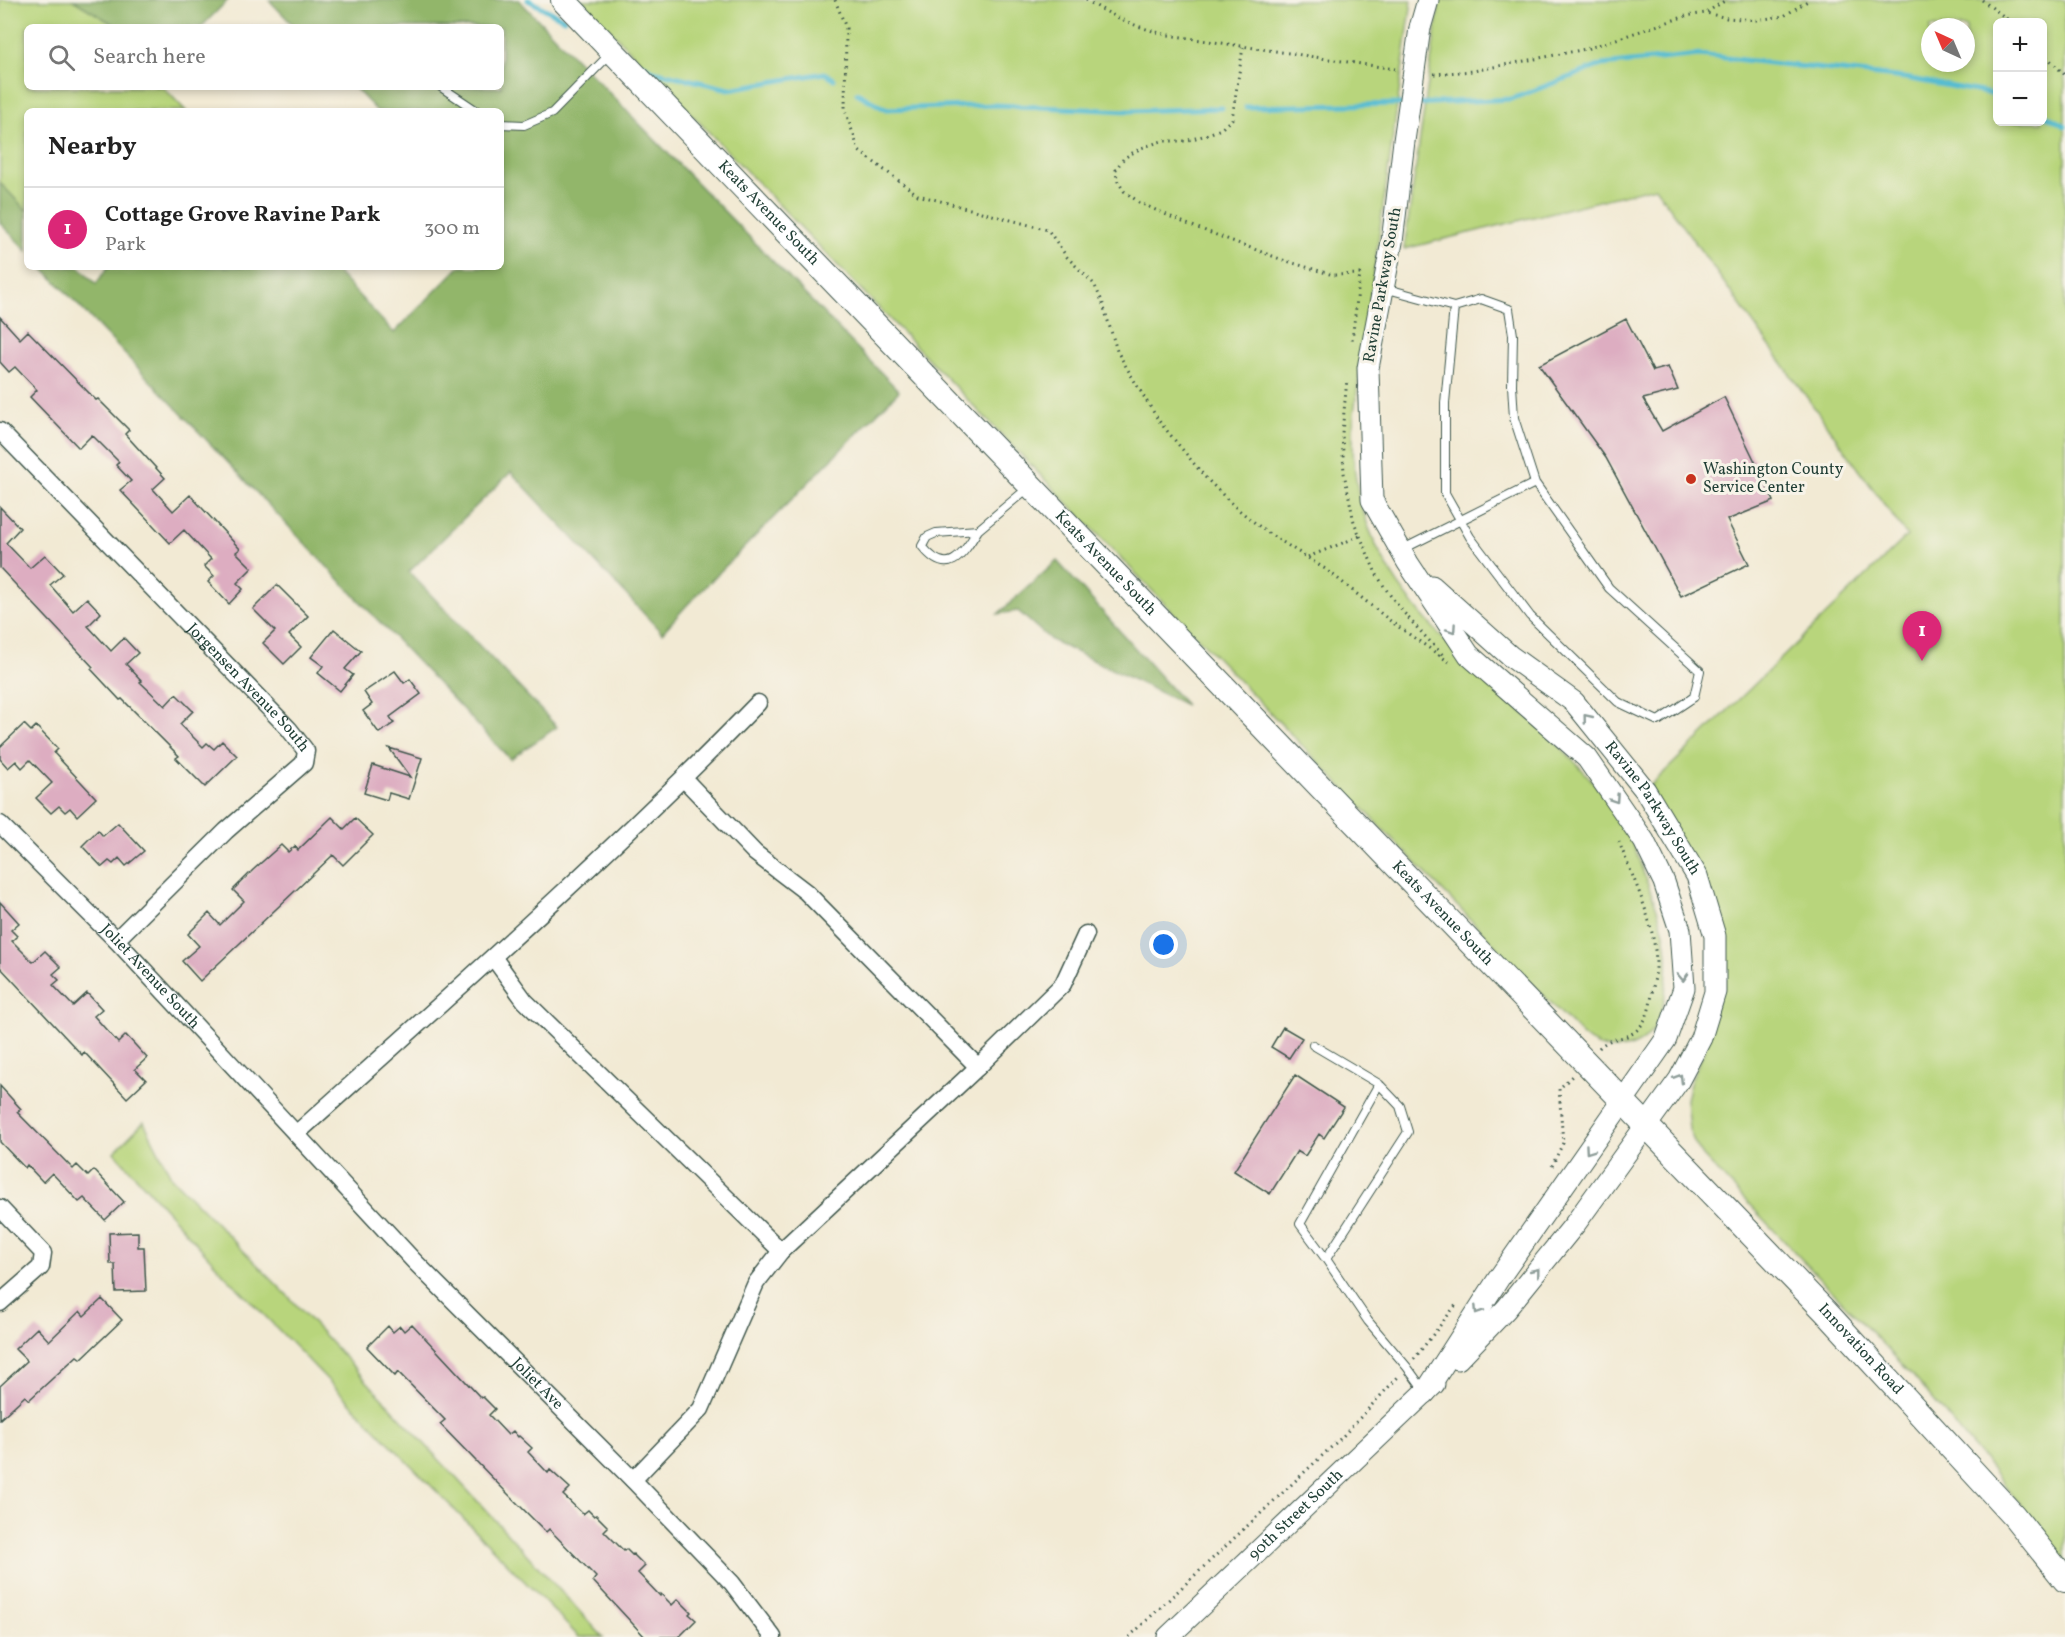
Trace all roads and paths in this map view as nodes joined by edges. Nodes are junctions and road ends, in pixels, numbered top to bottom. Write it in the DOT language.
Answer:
graph roads {
  1 [pos="563,0"];
  2 [pos="835,0"];
  3 [pos="1086,0"];
  4 [pos="1428,0"];
  5 [pos="1726,0"];
  6 [pos="1809,0"];
  7 [pos="1982,0"];
  8 [pos="1706,13"];
  9 [pos="2006,18"];
  10 [pos="1243,47"];
  11 [pos="612,51"];
  12 [pos="2047,56"];
  13 [pos="1405,70"];
  14 [pos="1428,74"];
  15 [pos="2065,75"];
  16 [pos="446,90"];
  17 [pos="472,108"];
  18 [pos="504,124"];
  19 [pos="1383,288"];
  20 [pos="1454,307"];
  21 [pos="1351,345"];
  22 [pos="1348,368"];
  23 [pos="0,431"];
  24 [pos="1535,483"];
  25 [pos="1031,486"];
  26 [pos="1461,521"];
  27 [pos="978,530"];
  28 [pos="1360,536"];
  29 [pos="1404,557"];
  30 [pos="1307,558"];
  31 [pos="1448,661"];
  32 [pos="1456,668"];
  33 [pos="758,703"];
  34 [pos="684,779"];
  35 [pos="0,824"];
  36 [pos="1615,832"];
  37 [pos="1086,934"];
  38 [pos="116,940"];
  39 [pos="493,957"];
  40 [pos="1607,1040"];
  41 [pos="1313,1045"];
  42 [pos="978,1067"];
  43 [pos="1379,1084"];
  44 [pos="1623,1102"];
  45 [pos="1647,1126"];
  46 [pos="296,1134"];
  47 [pos="0,1208"];
  48 [pos="781,1251"];
  49 [pos="1326,1259"];
  50 [pos="0,1303"];
  51 [pos="1425,1393"];
  52 [pos="633,1480"];
  53 [pos="2065,1580"];
  54 [pos="773,1637"];
  55 [pos="1168,1637"];
  1 -- 11 [label="main road, Keats Avenue South"];
  2 -- 30 [label="path"];
  3 -- 10 [label="path"];
  4 -- 19 [label="street, Ravine Parkway South, bridge"];
  5 -- 8 [label="path"];
  6 -- 8 [label="path"];
  7 -- 9 [label="path"];
  8 -- 14 [label="path"];
  10 -- 13 [label="path"];
  10 -- 21 [label="path"];
  11 -- 18 [label="lane"];
  11 -- 25 [label="main road, Keats Avenue South"];
  12 -- 15 [label="path"];
  16 -- 17 [label="lane"];
  19 -- 20 [label="lane"];
  19 -- 29 [label="street, Ravine Parkway South"];
  20 -- 24 [label="lane"];
  20 -- 26 [label="lane"];
  22 -- 28 [label="path"];
  23 -- 38 [label="street, Jorgensen Avenue South"];
  24 -- 26 [label="lane"];
  24 -- 26 [label="lane"];
  25 -- 27 [label="lane"];
  25 -- 44 [label="main road, Keats Avenue South"];
  26 -- 29 [label="lane"];
  27 -- 27 [label="lane"];
  28 -- 30 [label="path"];
  28 -- 31 [label="path"];
  29 -- 44 [label="street, Ravine Parkway South, one-way"];
  45 -- 29 [label="street, Ravine Parkway South, one-way"];
  30 -- 31 [label="path"];
  31 -- 32 [label="path"];
  33 -- 34 [label="street"];
  34 -- 39 [label="street"];
  34 -- 42 [label="street"];
  35 -- 38 [label="street, Joliet Avenue South"];
  36 -- 40 [label="path"];
  37 -- 42 [label="street"];
  38 -- 46 [label="street, Joliet Avenue South"];
  39 -- 46 [label="street"];
  39 -- 48 [label="street"];
  41 -- 43 [label="lane"];
  42 -- 48 [label="street"];
  43 -- 49 [label="lane"];
  43 -- 49 [label="lane"];
  44 -- 45 [label="main road, Keats Avenue South"];
  44 -- 51 [label="street, 90th Street South, one-way"];
  51 -- 45 [label="street, 90th Street South, one-way"];
  45 -- 53 [label="main road, Innovation Road"];
  46 -- 52 [label="street, Joliet Ave"];
  47 -- 50 [label="street"];
  48 -- 52 [label="street"];
  49 -- 51 [label="lane"];
  51 -- 55 [label="street, 90th Street South"];
  52 -- 54 [label="street, Joliet Ave"];
}
